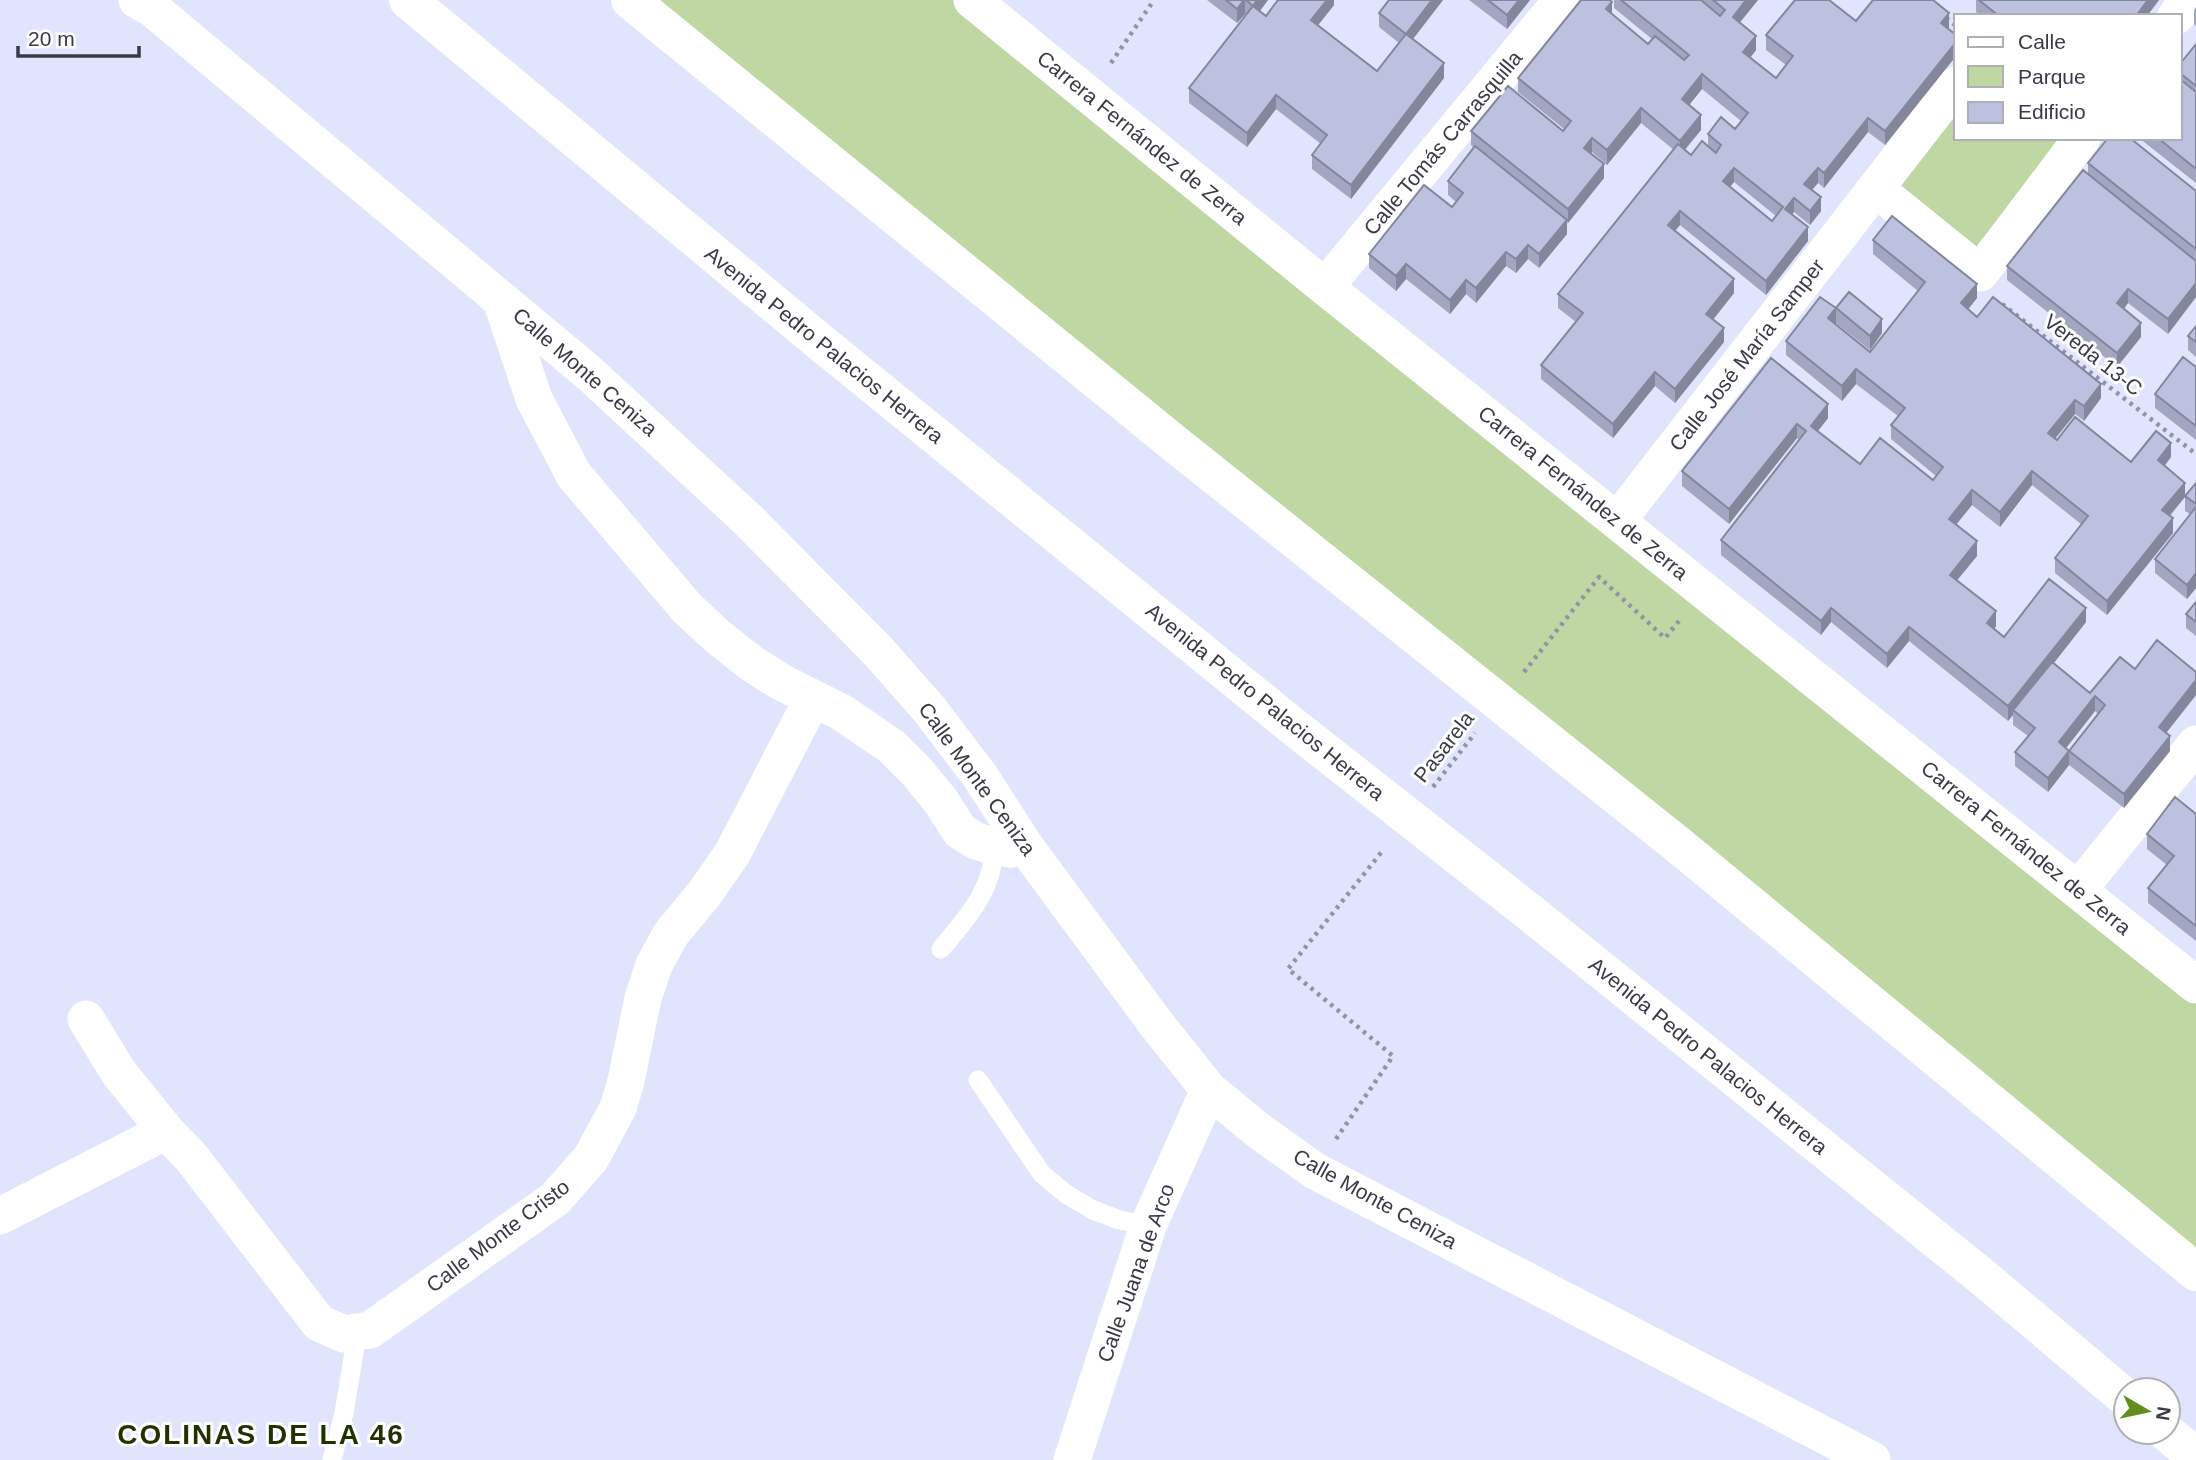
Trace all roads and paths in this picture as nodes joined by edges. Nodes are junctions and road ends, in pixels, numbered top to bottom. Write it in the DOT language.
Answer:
graph roads {
  1 [pos="137,0"];
  2 [pos="408,0"];
  3 [pos="630,0"];
  4 [pos="972,0"];
  5 [pos="1154,0"];
  6 [pos="1562,0"];
  7 [pos="1946,17"];
  8 [pos="1954,24"];
  9 [pos="1954,88"];
  10 [pos="1089,94"];
  11 [pos="2080,140"];
  12 [pos="1876,189"];
  13 [pos="1980,273"];
  14 [pos="1325,287"];
  15 [pos="501,300"];
  16 [pos="2196,454"];
  17 [pos="1618,520"];
  18 [pos="1665,638"];
  19 [pos="1521,675"];
  20 [pos="814,698"];
  21 [pos="1478,730"];
  22 [pos="2196,744"];
  23 [pos="1426,795"];
  24 [pos="1392,838"];
  25 [pos="1010,847"];
  26 [pos="2078,890"];
  27 [pos="941,949"];
  28 [pos="2196,985"];
  29 [pos="86,1019"];
  30 [pos="978,1080"];
  31 [pos="1209,1090"];
  32 [pos="166,1131"];
  33 [pos="1315,1171"];
  34 [pos="0,1216"];
  35 [pos="1148,1226"];
  36 [pos="2196,1272"];
  37 [pos="357,1334"];
  38 [pos="2112,1386"];
  39 [pos="2182,1445"];
  40 [pos="2196,1457"];
  41 [pos="332,1460"];
  42 [pos="1072,1460"];
  43 [pos="1872,1460"];
  1 -- 15 [label="street, Calle Monte Ceniza"];
  2 -- 38 [label="main road, Avenida Pedro Palacios Herrera"];
  3 -- 36 [label="main road"];
  4 -- 10 [label="street, Carrera Fernández de Zerra"];
  5 -- 10 [label="path"];
  6 -- 14 [label="street, Calle Tomás Carrasquilla"];
  7 -- 8 [label="path"];
  9 -- 12 [label="street, Calle José María Samper"];
  10 -- 14 [label="street, Carrera Fernández de Zerra"];
  11 -- 13 [label="street"];
  12 -- 13 [label="street"];
  12 -- 17 [label="street, Calle José María Samper"];
  13 -- 16 [label="path, Vereda 13-C"];
  14 -- 17 [label="street, Carrera Fernández de Zerra"];
  15 -- 20 [label="street"];
  15 -- 25 [label="street, Calle Monte Ceniza"];
  17 -- 26 [label="street, Carrera Fernández de Zerra"];
  18 -- 19 [label="path"];
  20 -- 25 [label="street"];
  20 -- 37 [label="street, Calle Monte Cristo"];
  21 -- 23 [label="path, Pasarela"];
  22 -- 26 [label="street"];
  24 -- 33 [label="path"];
  25 -- 27 [label="lane"];
  25 -- 31 [label="street, Calle Monte Ceniza"];
  26 -- 28 [label="street, Carrera Fernández de Zerra"];
  29 -- 32 [label="street"];
  30 -- 35 [label="lane"];
  31 -- 33 [label="street, Calle Monte Ceniza"];
  31 -- 35 [label="street, Calle Juana de Arco"];
  32 -- 34 [label="street"];
  32 -- 37 [label="street"];
  33 -- 43 [label="street, Calle Monte Ceniza"];
  35 -- 42 [label="street, Calle Juana de Arco"];
  37 -- 41 [label="lane"];
  39 -- 40 [label="main road"];
}
